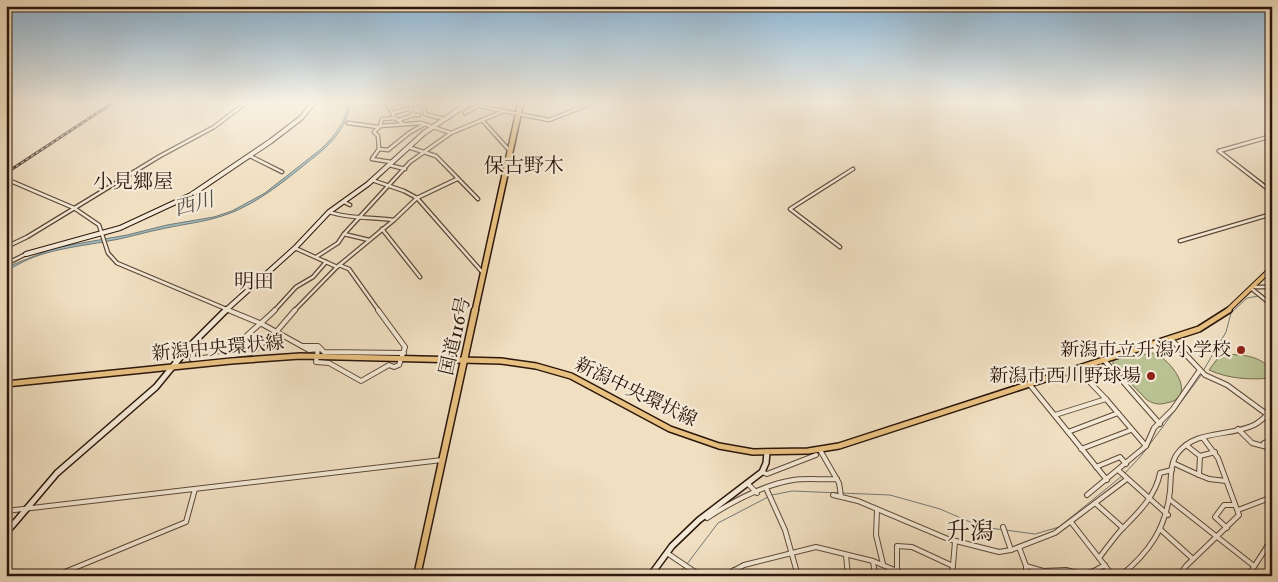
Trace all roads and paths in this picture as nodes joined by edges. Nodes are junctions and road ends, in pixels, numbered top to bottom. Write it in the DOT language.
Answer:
graph roads {
  1 [pos="210,129"];
  2 [pos="286,129"];
  3 [pos="377,129"];
  4 [pos="416,129"];
  5 [pos="430,129"];
  6 [pos="439,129"];
  7 [pos="462,129"];
  8 [pos="490,129"];
  9 [pos="515,129"];
  10 [pos="451,134"];
  11 [pos="1272,136"];
  12 [pos="407,146"];
  13 [pos="379,149"];
  14 [pos="510,151"];
  15 [pos="427,152"];
  16 [pos="250,156"];
  17 [pos="390,163"];
  18 [pos="405,169"];
  19 [pos="853,169"];
  20 [pos="282,172"];
  21 [pos="6,179"];
  22 [pos="457,179"];
  23 [pos="372,180"];
  24 [pos="390,186"];
  25 [pos="1272,192"];
  26 [pos="417,198"];
  27 [pos="478,199"];
  28 [pos="344,202"];
  29 [pos="350,205"];
  30 [pos="74,208"];
  31 [pos="329,212"];
  32 [pos="1272,214"];
  33 [pos="362,216"];
  34 [pos="394,220"];
  35 [pos="382,229"];
  36 [pos="344,234"];
  37 [pos="102,236"];
  38 [pos="369,240"];
  39 [pos="1180,241"];
  40 [pos="6,247"];
  41 [pos="840,247"];
  42 [pos="295,248"];
  43 [pos="26,254"];
  44 [pos="316,257"];
  45 [pos="326,262"];
  46 [pos="6,264"];
  47 [pos="338,266"];
  48 [pos="1272,268"];
  49 [pos="483,274"];
  50 [pos="420,277"];
  51 [pos="1272,287"];
  52 [pos="1253,288"];
  53 [pos="1272,305"];
  54 [pos="227,309"];
  55 [pos="1272,314"];
  56 [pos="262,324"];
  57 [pos="1272,324"];
  58 [pos="276,331"];
  59 [pos="1170,339"];
  60 [pos="301,346"];
  61 [pos="188,348"];
  62 [pos="233,355"];
  63 [pos="403,355"];
  64 [pos="317,356"];
  65 [pos="465,360"];
  66 [pos="1103,360"];
  67 [pos="171,368"];
  68 [pos="1076,368"];
  69 [pos="1200,370"];
  70 [pos="6,384"];
  71 [pos="1030,384"];
  72 [pos="1106,399"];
  73 [pos="1272,411"];
  74 [pos="1118,413"];
  75 [pos="1267,414"];
  76 [pos="1055,415"];
  77 [pos="1272,418"];
  78 [pos="1160,424"];
  79 [pos="1238,429"];
  80 [pos="1132,430"];
  81 [pos="1068,432"];
  82 [pos="1203,438"];
  83 [pos="1272,440"];
  84 [pos="1186,444"];
  85 [pos="1146,446"];
  86 [pos="1267,447"];
  87 [pos="1081,449"];
  88 [pos="820,450"];
  89 [pos="767,452"];
  90 [pos="1215,452"];
  91 [pos="1272,453"];
  92 [pos="816,455"];
  93 [pos="1200,456"];
  94 [pos="442,460"];
  95 [pos="1173,463"];
  96 [pos="1126,464"];
  97 [pos="1096,467"];
  98 [pos="1118,470"];
  99 [pos="1172,470"];
  100 [pos="762,472"];
  101 [pos="1199,475"];
  102 [pos="837,479"];
  103 [pos="1127,479"];
  104 [pos="1106,480"];
  105 [pos="1226,481"];
  106 [pos="748,484"];
  107 [pos="766,488"];
  108 [pos="194,489"];
  109 [pos="757,492"];
  110 [pos="833,495"];
  111 [pos="1087,495"];
  112 [pos="841,496"];
  113 [pos="1272,497"];
  114 [pos="1148,498"];
  115 [pos="1169,499"];
  116 [pos="1095,503"];
  117 [pos="1235,505"];
  118 [pos="28,509"];
  119 [pos="877,510"];
  120 [pos="1238,510"];
  121 [pos="6,511"];
  122 [pos="1168,515"];
  123 [pos="707,518"];
  124 [pos="1071,522"];
  125 [pos="1003,527"];
  126 [pos="1123,528"];
  127 [pos="1227,528"];
  128 [pos="1161,530"];
  129 [pos="6,533"];
  130 [pos="1217,537"];
  131 [pos="1272,539"];
  132 [pos="955,542"];
  133 [pos="1019,547"];
  134 [pos="1011,550"];
  135 [pos="793,552"];
  136 [pos="667,553"];
  137 [pos="846,555"];
  138 [pos="1099,558"];
  139 [pos="1193,559"];
  140 [pos="873,561"];
  141 [pos="883,564"];
  142 [pos="1105,565"];
  143 [pos="953,566"];
  144 [pos="1026,566"];
  145 [pos="1254,566"];
  146 [pos="734,570"];
  147 [pos="898,572"];
  148 [pos="55,576"];
  149 [pos="417,576"];
  150 [pos="650,576"];
  151 [pos="701,576"];
  152 [pos="724,576"];
  153 [pos="738,576"];
  154 [pos="798,576"];
  155 [pos="848,576"];
  156 [pos="875,576"];
  157 [pos="909,576"];
  158 [pos="952,576"];
  159 [pos="1026,576"];
  160 [pos="1114,576"];
  161 [pos="1120,576"];
  162 [pos="1179,576"];
  163 [pos="1248,576"];
  1 -- 30 [label="street"];
  2 -- 16 [label="main road"];
  3 -- 13 [label="street"];
  4 -- 13 [label="street"];
  5 -- 12 [label="main road"];
  6 -- 10 [label="street"];
  7 -- 10 [label="street"];
  8 -- 14 [label="street"];
  9 -- 14 [label="highway, 国道116号"];
  10 -- 15 [label="street"];
  11 -- 25 [label="street"];
  12 -- 15 [label="street"];
  12 -- 17 [label="main road"];
  13 -- 17 [label="street"];
  14 -- 49 [label="highway, 国道116号"];
  15 -- 18 [label="street"];
  15 -- 22 [label="street"];
  16 -- 20 [label="street"];
  16 -- 37 [label="main road"];
  17 -- 18 [label="street"];
  17 -- 23 [label="main road"];
  18 -- 24 [label="street"];
  19 -- 41 [label="street"];
  21 -- 30 [label="street"];
  22 -- 26 [label="street"];
  22 -- 27 [label="street"];
  23 -- 24 [label="street"];
  23 -- 28 [label="main road"];
  24 -- 26 [label="street"];
  24 -- 33 [label="street"];
  26 -- 34 [label="street"];
  26 -- 49 [label="street"];
  28 -- 29 [label="street"];
  28 -- 31 [label="main road"];
  30 -- 37 [label="street"];
  30 -- 40 [label="street"];
  31 -- 33 [label="street"];
  31 -- 42 [label="main road"];
  32 -- 39 [label="street"];
  33 -- 34 [label="street"];
  33 -- 36 [label="street"];
  34 -- 35 [label="street"];
  35 -- 38 [label="street"];
  35 -- 50 [label="street"];
  36 -- 38 [label="street"];
  36 -- 44 [label="street"];
  37 -- 43 [label="main road"];
  37 -- 54 [label="street"];
  38 -- 47 [label="street"];
  42 -- 44 [label="street"];
  42 -- 54 [label="main road"];
  43 -- 46 [label="street"];
  44 -- 45 [label="street"];
  45 -- 47 [label="street"];
  45 -- 56 [label="street"];
  47 -- 58 [label="street"];
  47 -- 63 [label="street"];
  48 -- 52 [label="main road, 新潟中央環状線"];
  49 -- 65 [label="highway, 国道116号"];
  51 -- 52 [label="street"];
  52 -- 53 [label="street"];
  52 -- 59 [label="main road, 新潟中央環状線"];
  54 -- 56 [label="street"];
  54 -- 61 [label="main road"];
  55 -- 57 [label="street"];
  56 -- 58 [label="street"];
  56 -- 62 [label="street"];
  58 -- 60 [label="street"];
  58 -- 62 [label="street"];
  59 -- 66 [label="main road, 新潟中央環状線"];
  59 -- 69 [label="street"];
  60 -- 63 [label="street"];
  60 -- 64 [label="street"];
  61 -- 62 [label="street"];
  61 -- 67 [label="main road"];
  63 -- 64 [label="main road, 新潟中央環状線"];
  63 -- 64 [label="street"];
  63 -- 65 [label="main road, 新潟中央環状線"];
  64 -- 67 [label="main road, 新潟中央環状線"];
  65 -- 89 [label="main road, 新潟中央環状線"];
  65 -- 94 [label="highway, 国道116号"];
  66 -- 68 [label="main road, 新潟中央環状線"];
  66 -- 78 [label="street"];
  67 -- 70 [label="main road, 新潟中央環状線"];
  67 -- 118 [label="main road"];
  68 -- 71 [label="main road, 新潟中央環状線"];
  68 -- 72 [label="street"];
  69 -- 75 [label="street"];
  69 -- 78 [label="street"];
  71 -- 76 [label="street"];
  71 -- 88 [label="main road, 新潟中央環状線"];
  72 -- 74 [label="street"];
  72 -- 76 [label="street"];
  73 -- 75 [label="street"];
  74 -- 80 [label="street"];
  74 -- 81 [label="street"];
  75 -- 77 [label="street"];
  75 -- 79 [label="street"];
  76 -- 81 [label="street"];
  78 -- 85 [label="street"];
  79 -- 82 [label="street"];
  79 -- 86 [label="street"];
  80 -- 85 [label="street"];
  80 -- 87 [label="street"];
  81 -- 87 [label="street"];
  82 -- 84 [label="street"];
  82 -- 90 [label="street"];
  83 -- 86 [label="street"];
  84 -- 93 [label="street"];
  84 -- 95 [label="street"];
  85 -- 96 [label="street"];
  86 -- 91 [label="street"];
  87 -- 97 [label="street"];
  88 -- 89 [label="main road, 新潟中央環状線"];
  88 -- 102 [label="street"];
  89 -- 100 [label="main road"];
  90 -- 93 [label="street"];
  90 -- 105 [label="street"];
  92 -- 100 [label="street"];
  93 -- 101 [label="street"];
  94 -- 108 [label="street"];
  94 -- 149 [label="highway, 国道116号"];
  95 -- 99 [label="street"];
  95 -- 101 [label="street"];
  96 -- 97 [label="street"];
  96 -- 98 [label="street"];
  97 -- 104 [label="street"];
  98 -- 103 [label="street"];
  98 -- 104 [label="street"];
  99 -- 114 [label="street"];
  99 -- 115 [label="street"];
  100 -- 106 [label="main road"];
  101 -- 105 [label="street"];
  102 -- 107 [label="street"];
  102 -- 112 [label="street"];
  103 -- 114 [label="street"];
  103 -- 116 [label="street"];
  104 -- 111 [label="street"];
  105 -- 117 [label="street"];
  106 -- 109 [label="street"];
  106 -- 136 [label="main road"];
  107 -- 109 [label="street"];
  107 -- 135 [label="street"];
  108 -- 118 [label="street"];
  108 -- 148 [label="street"];
  109 -- 123 [label="street"];
  110 -- 112 [label="street"];
  112 -- 119 [label="street"];
  113 -- 120 [label="street"];
  114 -- 122 [label="street"];
  114 -- 126 [label="street"];
  115 -- 122 [label="street"];
  115 -- 130 [label="street"];
  116 -- 124 [label="street"];
  116 -- 126 [label="street"];
  117 -- 120 [label="street"];
  117 -- 127 [label="street"];
  118 -- 121 [label="street"];
  118 -- 129 [label="main road"];
  119 -- 132 [label="street"];
  119 -- 141 [label="street"];
  120 -- 127 [label="street"];
  122 -- 128 [label="street"];
  124 -- 133 [label="street"];
  124 -- 138 [label="street"];
  125 -- 134 [label="street"];
  126 -- 138 [label="street"];
  127 -- 130 [label="street"];
  128 -- 139 [label="street"];
  128 -- 161 [label="street"];
  130 -- 139 [label="street"];
  130 -- 145 [label="street"];
  131 -- 145 [label="street"];
  132 -- 134 [label="street"];
  132 -- 143 [label="street"];
  133 -- 134 [label="street"];
  133 -- 144 [label="street"];
  135 -- 137 [label="street"];
  135 -- 146 [label="street"];
  135 -- 154 [label="street"];
  136 -- 150 [label="main road"];
  136 -- 151 [label="street"];
  137 -- 140 [label="street"];
  137 -- 155 [label="street"];
  138 -- 142 [label="street"];
  139 -- 162 [label="street"];
  140 -- 141 [label="street"];
  140 -- 156 [label="street"];
  141 -- 147 [label="street"];
  142 -- 144 [label="street"];
  142 -- 160 [label="street"];
  143 -- 147 [label="street"];
  143 -- 158 [label="street"];
  144 -- 159 [label="street"];
  145 -- 163 [label="street"];
  146 -- 152 [label="street"];
  146 -- 153 [label="street"];
  147 -- 157 [label="street"];
}
